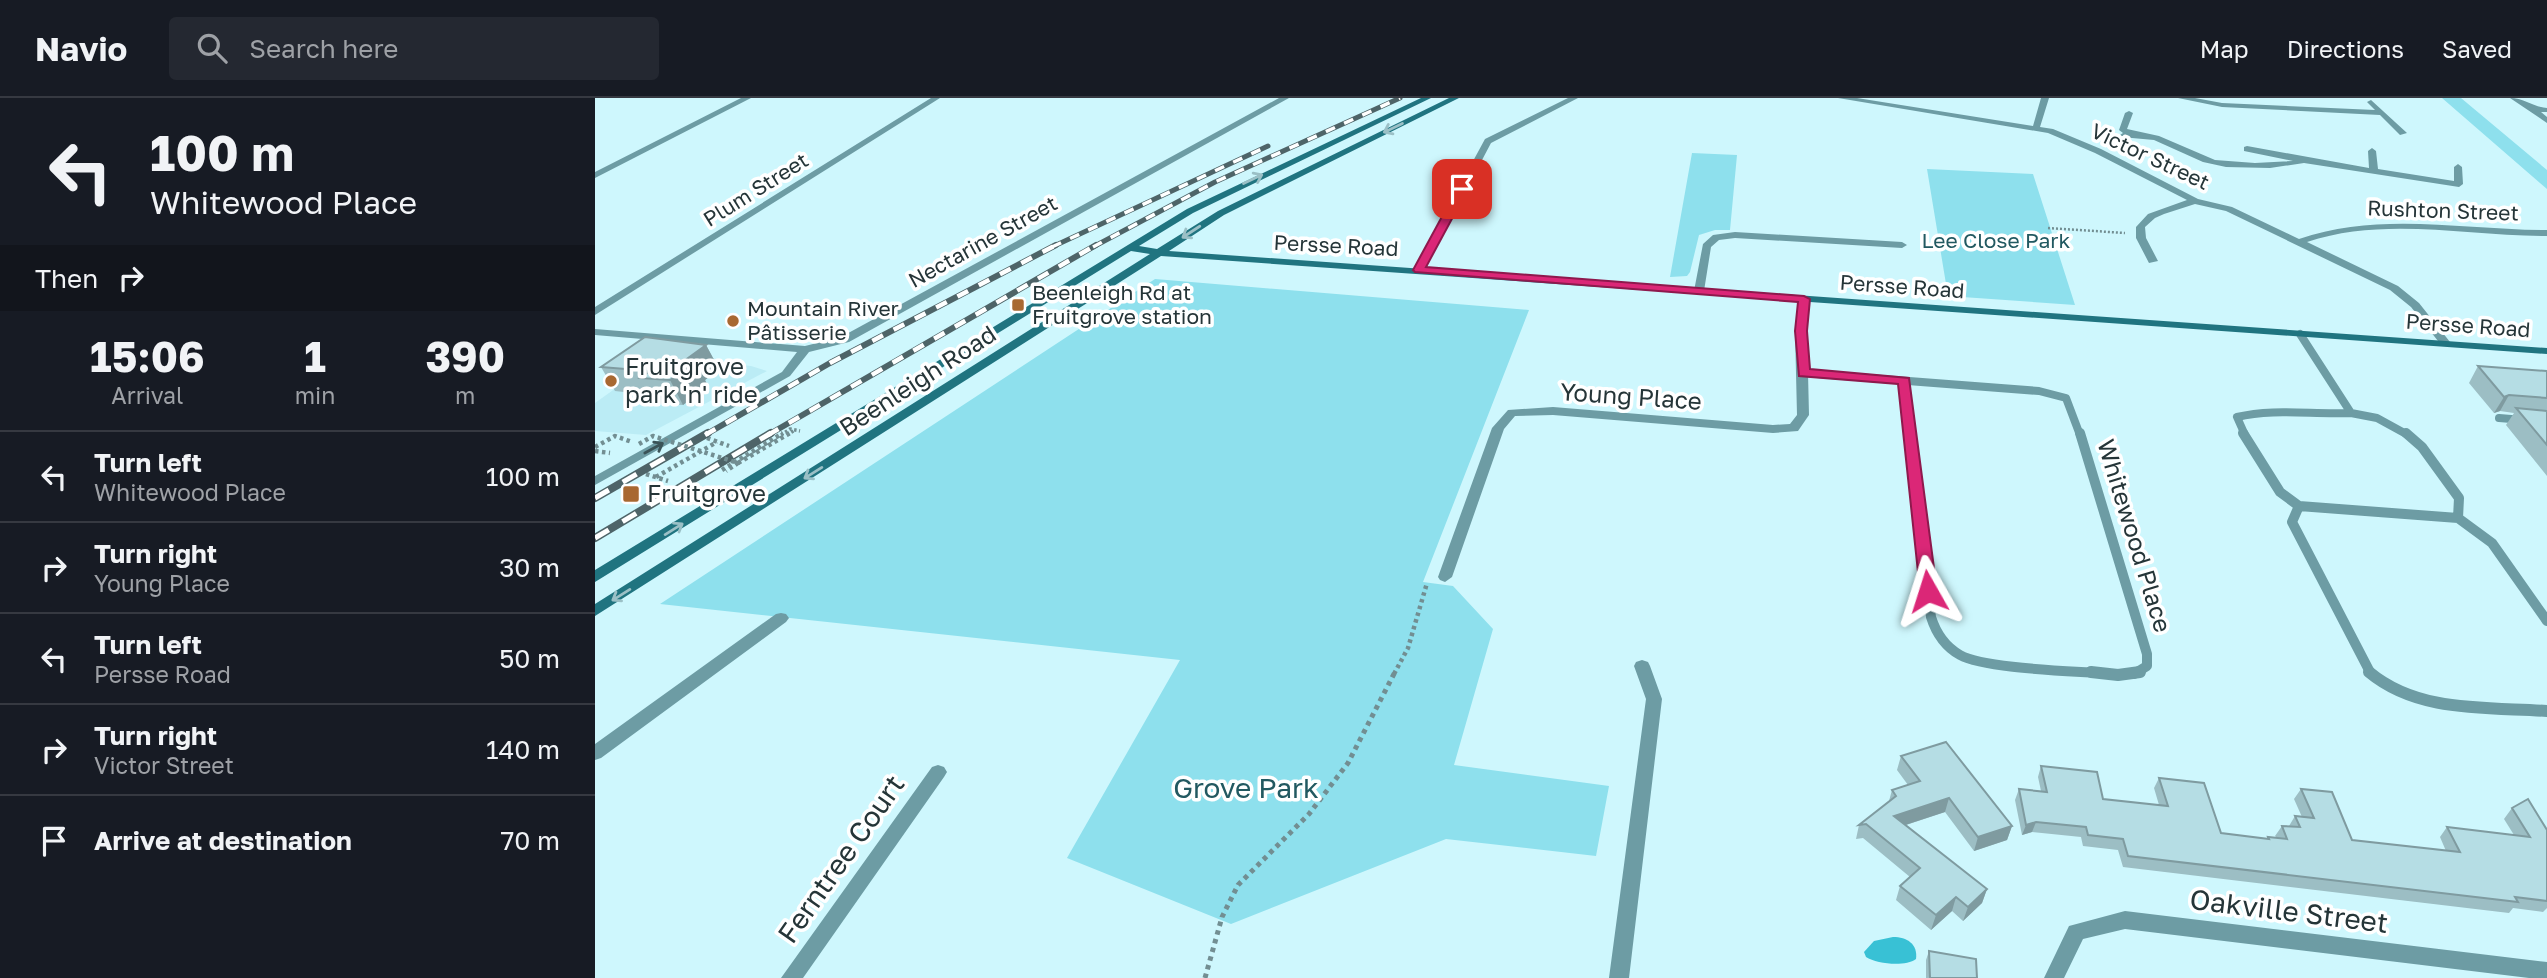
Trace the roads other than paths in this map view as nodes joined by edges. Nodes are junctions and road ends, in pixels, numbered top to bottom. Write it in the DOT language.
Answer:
graph roads {
  1 [pos="747,98"];
  2 [pos="936,98"];
  3 [pos="1285,98"];
  4 [pos="1427,98"];
  5 [pos="1455,98"];
  6 [pos="1574,98"];
  7 [pos="1842,98"];
  8 [pos="2045,98"];
  9 [pos="2182,98"];
  10 [pos="2514,98"];
  11 [pos="2371,102"];
  12 [pos="2532,109"];
  13 [pos="2547,110"];
  14 [pos="2129,113"];
  15 [pos="2382,113"];
  16 [pos="2547,121"];
  17 [pos="2036,128"];
  18 [pos="2403,133"];
  19 [pos="2247,149"];
  20 [pos="2372,151"];
  21 [pos="2303,160"];
  22 [pos="2458,167"];
  23 [pos="2374,171"];
  24 [pos="595,174"];
  25 [pos="2195,201"];
  26 [pos="2534,233"];
  27 [pos="2547,233"];
  28 [pos="2298,242"];
  29 [pos="1902,245"];
  30 [pos="2547,247"];
  31 [pos="1129,248"];
  32 [pos="1156,254"];
  33 [pos="2153,261"];
  34 [pos="1419,270"];
  35 [pos="1699,291"];
  36 [pos="1804,299"];
  37 [pos="595,312"];
  38 [pos="595,332"];
  39 [pos="2300,334"];
  40 [pos="2445,344"];
  41 [pos="805,349"];
  42 [pos="2547,351"];
  43 [pos="1804,373"];
  44 [pos="1904,381"];
  45 [pos="2351,413"];
  46 [pos="2499,418"];
  47 [pos="2547,422"];
  48 [pos="595,481"];
  49 [pos="2299,506"];
  50 [pos="2458,518"];
  51 [pos="595,577"];
  52 [pos="1445,578"];
  53 [pos="595,611"];
  54 [pos="781,618"];
  55 [pos="2547,621"];
  56 [pos="1642,666"];
  57 [pos="2547,711"];
  58 [pos="595,753"];
  59 [pos="938,772"];
  60 [pos="2547,971"];
  61 [pos="791,978"];
  62 [pos="1619,978"];
  63 [pos="2054,978"];
  1 -- 24 [label="street"];
  2 -- 37 [label="street, Plum Street"];
  3 -- 41 [label="street, Nectarine Street"];
  31 -- 4 [label="main road, Beenleigh Road, one-way"];
  5 -- 32 [label="main road, Beenleigh Road, one-way"];
  6 -- 34 [label="street"];
  7 -- 17 [label="street, Victor Street"];
  8 -- 17 [label="street"];
  9 -- 15 [label="street"];
  10 -- 12 [label="street"];
  11 -- 15 [label="street"];
  12 -- 13 [label="street"];
  12 -- 16 [label="street"];
  14 -- 21 [label="street"];
  15 -- 18 [label="street"];
  17 -- 25 [label="street, Victor Street"];
  19 -- 21 [label="street"];
  20 -- 23 [label="street"];
  21 -- 23 [label="street"];
  22 -- 23 [label="street"];
  25 -- 28 [label="street, Victor Street"];
  25 -- 33 [label="street"];
  26 -- 27 [label="street, Rushton Street"];
  26 -- 28 [label="street, Rushton Street"];
  26 -- 30 [label="street"];
  28 -- 40 [label="street, Victor Street"];
  29 -- 35 [label="street"];
  31 -- 32 [label="main road, Persse Road"];
  51 -- 31 [label="main road, Beenleigh Road, one-way"];
  32 -- 34 [label="main road, Persse Road"];
  32 -- 53 [label="main road, Beenleigh Road, one-way"];
  34 -- 35 [label="main road, Persse Road"];
  35 -- 36 [label="main road, Persse Road"];
  36 -- 39 [label="main road, Persse Road"];
  36 -- 43 [label="street, Young Place"];
  38 -- 41 [label="street, Nectarine Street"];
  39 -- 40 [label="main road, Persse Road"];
  39 -- 45 [label="lane"];
  40 -- 42 [label="main road, Persse Road"];
  48 -- 41 [label="street, one-way"];
  43 -- 44 [label="lane, Whitewood Place"];
  43 -- 52 [label="street, Young Place"];
  44 -- 44 [label="lane, Whitewood Place"];
  45 -- 49 [label="lane"];
  45 -- 50 [label="lane"];
  46 -- 47 [label="lane"];
  49 -- 50 [label="lane"];
  49 -- 57 [label="lane"];
  50 -- 55 [label="lane"];
  54 -- 58 [label="street"];
  56 -- 62 [label="street"];
  59 -- 61 [label="street, Ferntree Court"];
  60 -- 63 [label="street, Oakville Street"];
}
